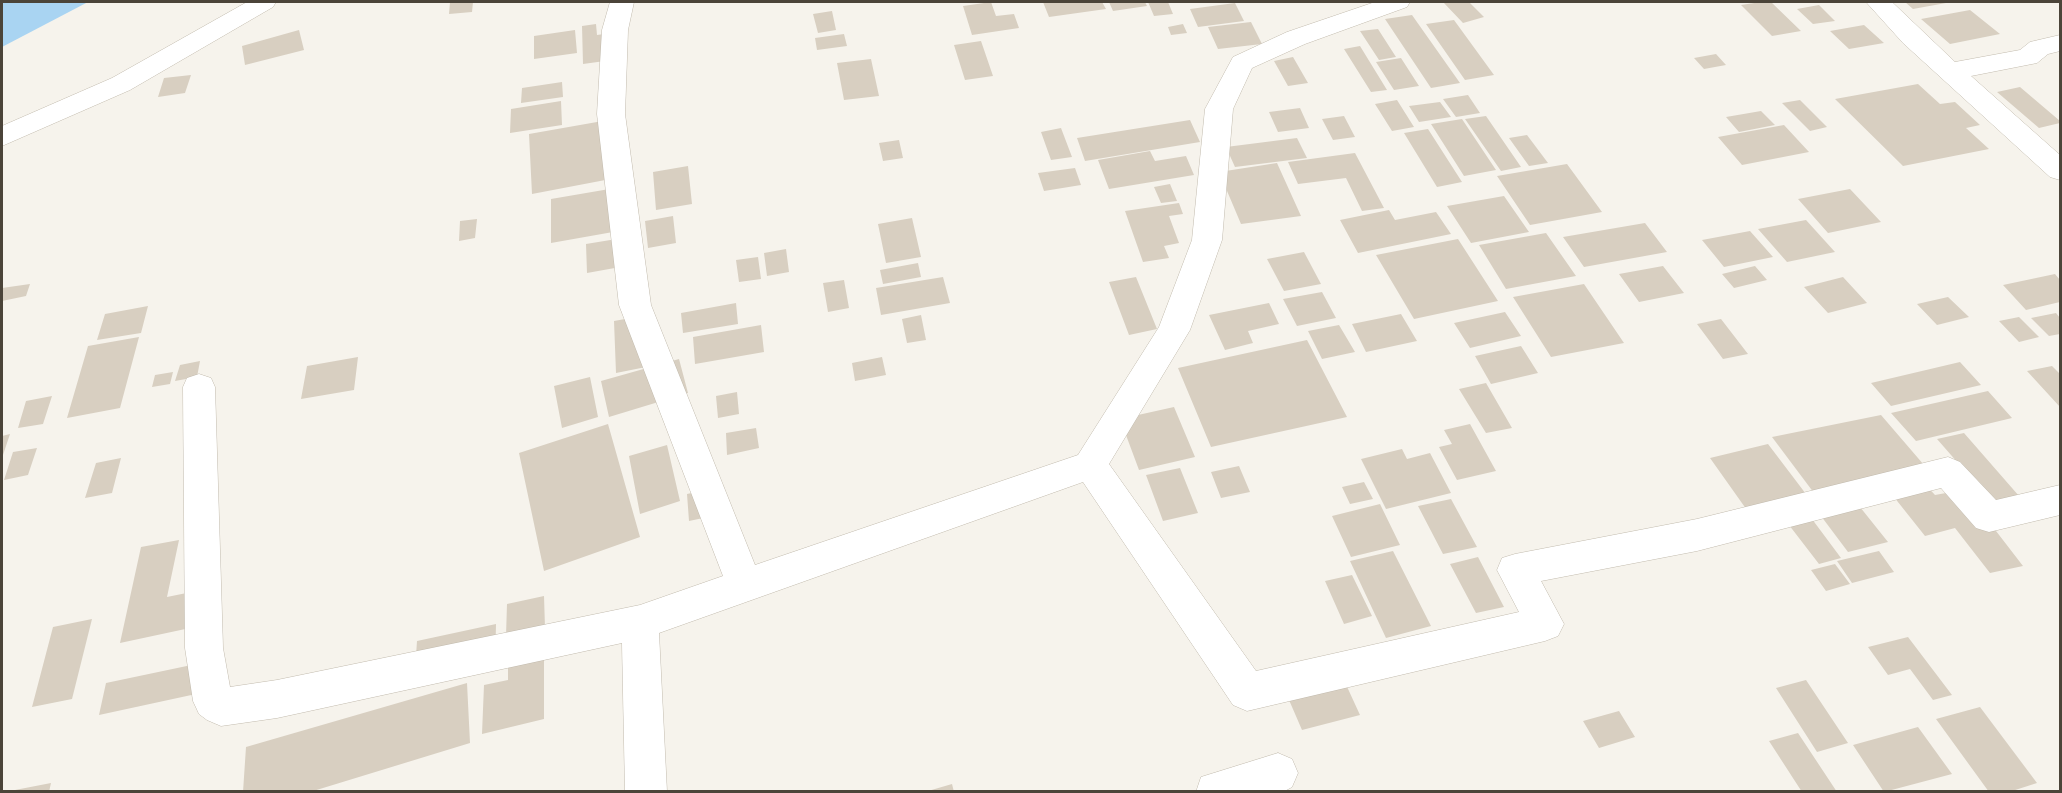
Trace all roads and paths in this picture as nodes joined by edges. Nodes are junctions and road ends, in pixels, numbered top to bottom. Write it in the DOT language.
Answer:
graph roads {
  1 [pos="264,2"];
  2 [pos="622,2"];
  3 [pos="1398,2"];
  4 [pos="1878,2"];
  5 [pos="2061,44"];
  6 [pos="1951,71"];
  7 [pos="2,137"];
  8 [pos="2061,170"];
  9 [pos="199,387"];
  10 [pos="1090,465"];
  11 [pos="2061,500"];
  12 [pos="745,585"];
  13 [pos="640,621"];
  14 [pos="1278,773"];
  15 [pos="646,792"];
  16 [pos="1216,792"];
  1 -- 7 [label="street"];
  2 -- 12 [label="street"];
  3 -- 10 [label="street"];
  4 -- 6 [label="street"];
  5 -- 6 [label="street"];
  6 -- 8 [label="street"];
  9 -- 13 [label="street"];
  10 -- 11 [label="street"];
  10 -- 12 [label="street"];
  12 -- 13 [label="street"];
  13 -- 15 [label="street"];
  14 -- 16 [label="street"];
}
